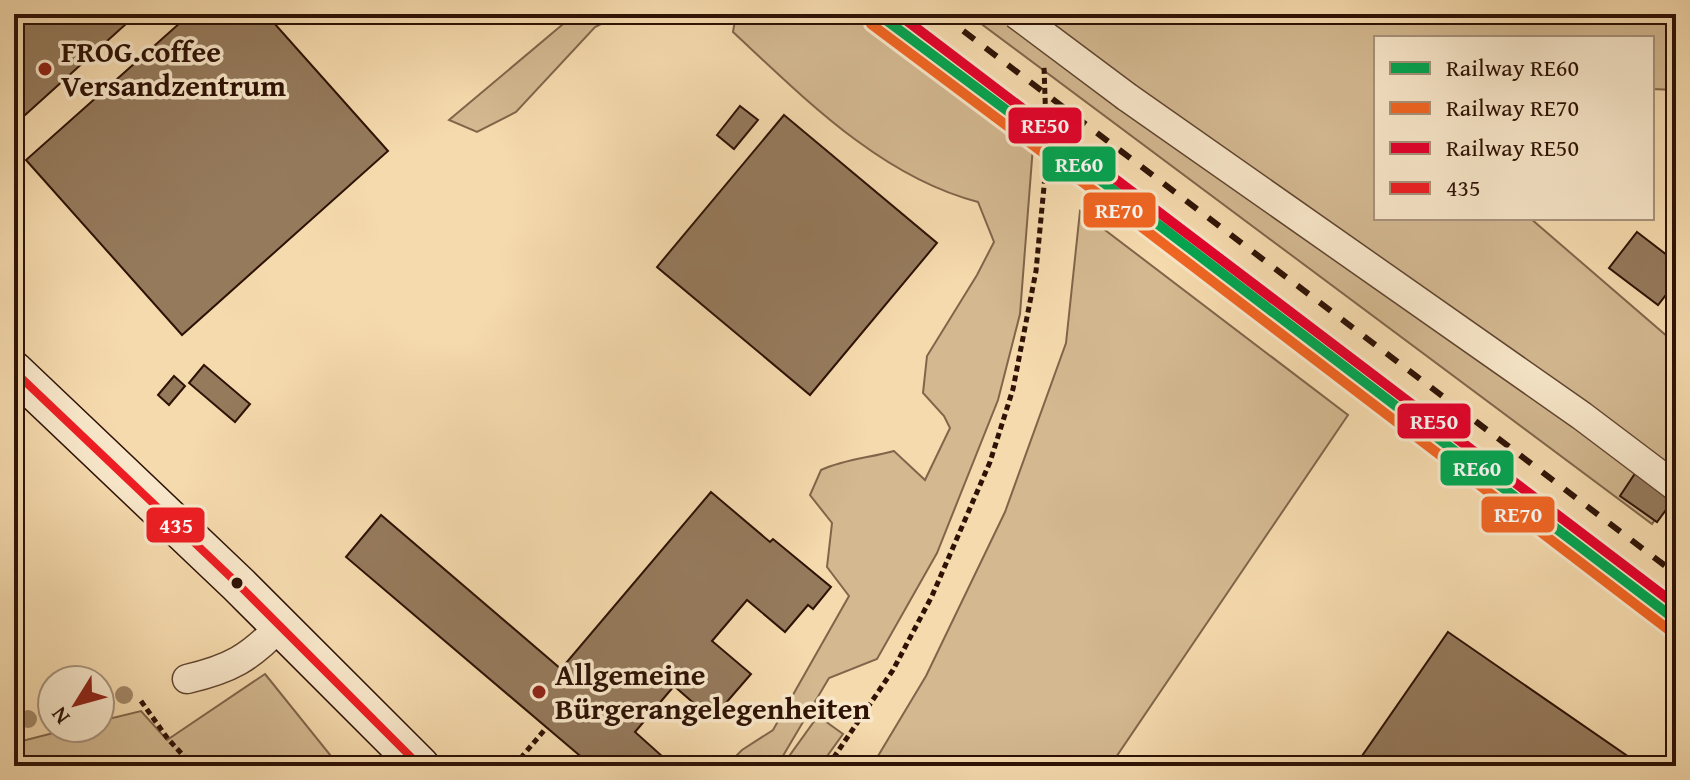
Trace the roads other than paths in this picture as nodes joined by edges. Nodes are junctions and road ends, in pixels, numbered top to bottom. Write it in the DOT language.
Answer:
graph roads {
  1 [pos="1016,14"];
  2 [pos="14,371"];
  3 [pos="1676,487"];
  4 [pos="280,626"];
  5 [pos="187,679"];
  6 [pos="420,766"];
  1 -- 3 [label="street, bridge"];
  2 -- 4 [label="street"];
  4 -- 5 [label="street"];
  4 -- 6 [label="street"];
}
